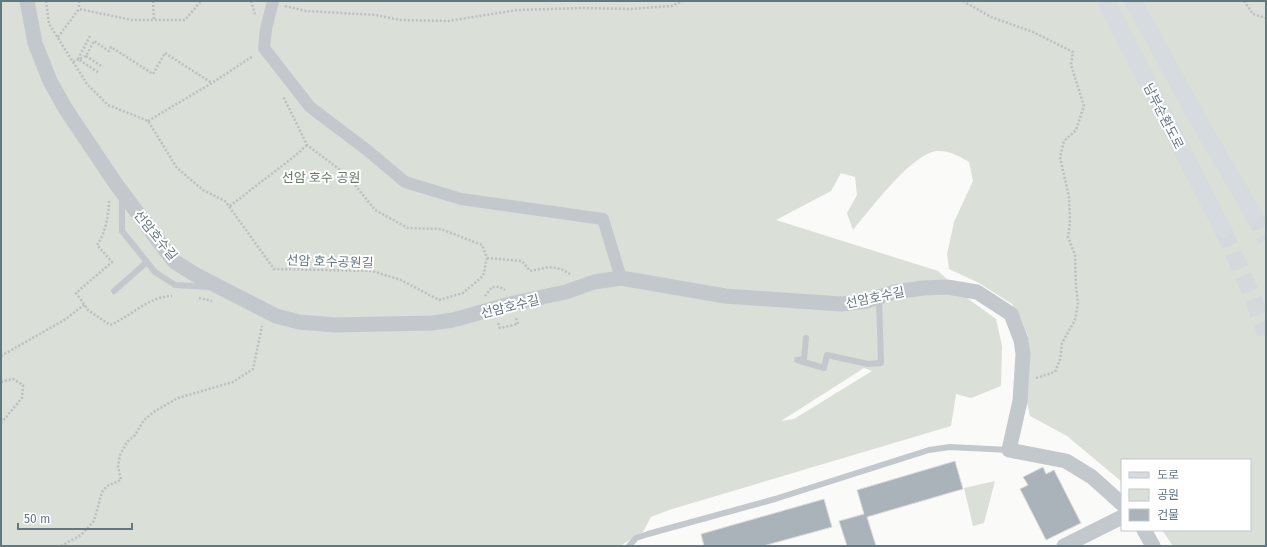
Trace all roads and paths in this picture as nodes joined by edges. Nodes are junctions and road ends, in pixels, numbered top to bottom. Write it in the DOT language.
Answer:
graph roads {
  1 [pos="26,1"];
  2 [pos="46,1"];
  3 [pos="79,1"];
  4 [pos="153,1"];
  5 [pos="201,1"];
  6 [pos="251,1"];
  7 [pos="273,1"];
  8 [pos="683,1"];
  9 [pos="963,1"];
  10 [pos="1106,1"];
  11 [pos="1133,1"];
  12 [pos="1244,1"];
  13 [pos="79,9"];
  14 [pos="1266,18"];
  15 [pos="154,21"];
  16 [pos="257,21"];
  17 [pos="90,36"];
  18 [pos="58,38"];
  19 [pos="264,48"];
  20 [pos="86,56"];
  21 [pos="78,60"];
  22 [pos="73,62"];
  23 [pos="103,66"];
  24 [pos="99,73"];
  25 [pos="212,83"];
  26 [pos="282,93"];
  27 [pos="148,121"];
  28 [pos="307,145"];
  29 [pos="122,192"];
  30 [pos="230,206"];
  31 [pos="1253,213"];
  32 [pos="1223,230"];
  33 [pos="487,258"];
  34 [pos="147,262"];
  35 [pos="572,274"];
  36 [pos="621,278"];
  37 [pos="222,288"];
  38 [pos="114,291"];
  39 [pos="879,297"];
  40 [pos="85,304"];
  41 [pos="262,308"];
  42 [pos="806,338"];
  43 [pos="1,356"];
  44 [pos="1022,373"];
  45 [pos="1,382"];
  46 [pos="1,423"];
  47 [pos="1009,450"];
  48 [pos="1121,503"];
  49 [pos="1121,518"];
  50 [pos="1145,531"];
  51 [pos="61,546"];
  52 [pos="629,546"];
  53 [pos="1064,546"];
  54 [pos="1154,546"];
  1 -- 29 [label="street, 선암호수길"];
  2 -- 18 [label="path"];
  3 -- 13 [label="path"];
  4 -- 15 [label="path"];
  5 -- 15 [label="path"];
  6 -- 16 [label="path"];
  7 -- 8 [label="path"];
  7 -- 19 [label="street"];
  9 -- 44 [label="path"];
  10 -- 32 [label="main road, 남부순환도로"];
  11 -- 31 [label="main road, 남부순환도로"];
  12 -- 14 [label="path"];
  13 -- 15 [label="path"];
  13 -- 18 [label="path"];
  17 -- 21 [label="path"];
  18 -- 22 [label="path"];
  19 -- 25 [label="path"];
  19 -- 36 [label="street"];
  20 -- 21 [label="path"];
  20 -- 23 [label="path"];
  20 -- 25 [label="path"];
  21 -- 22 [label="path"];
  21 -- 24 [label="path"];
  22 -- 27 [label="path"];
  25 -- 27 [label="path"];
  26 -- 28 [label="path"];
  27 -- 30 [label="path, 선암 호수공원길"];
  28 -- 30 [label="path"];
  28 -- 33 [label="path"];
  29 -- 34 [label="lane"];
  29 -- 37 [label="street, 선암호수길"];
  30 -- 33 [label="path, 선암 호수공원길"];
  33 -- 35 [label="path"];
  34 -- 37 [label="lane"];
  34 -- 38 [label="lane"];
  36 -- 39 [label="street, 선암호수길"];
  36 -- 41 [label="street, 선암호수길"];
  37 -- 41 [label="street, 선암호수길"];
  39 -- 42 [label="lane"];
  39 -- 44 [label="street, 선암호수길"];
  40 -- 43 [label="path"];
  41 -- 51 [label="path"];
  44 -- 47 [label="street, 선암호수길"];
  45 -- 46 [label="path"];
  47 -- 48 [label="street"];
  47 -- 52 [label="lane"];
  49 -- 53 [label="street"];
  50 -- 54 [label="street"];
}
